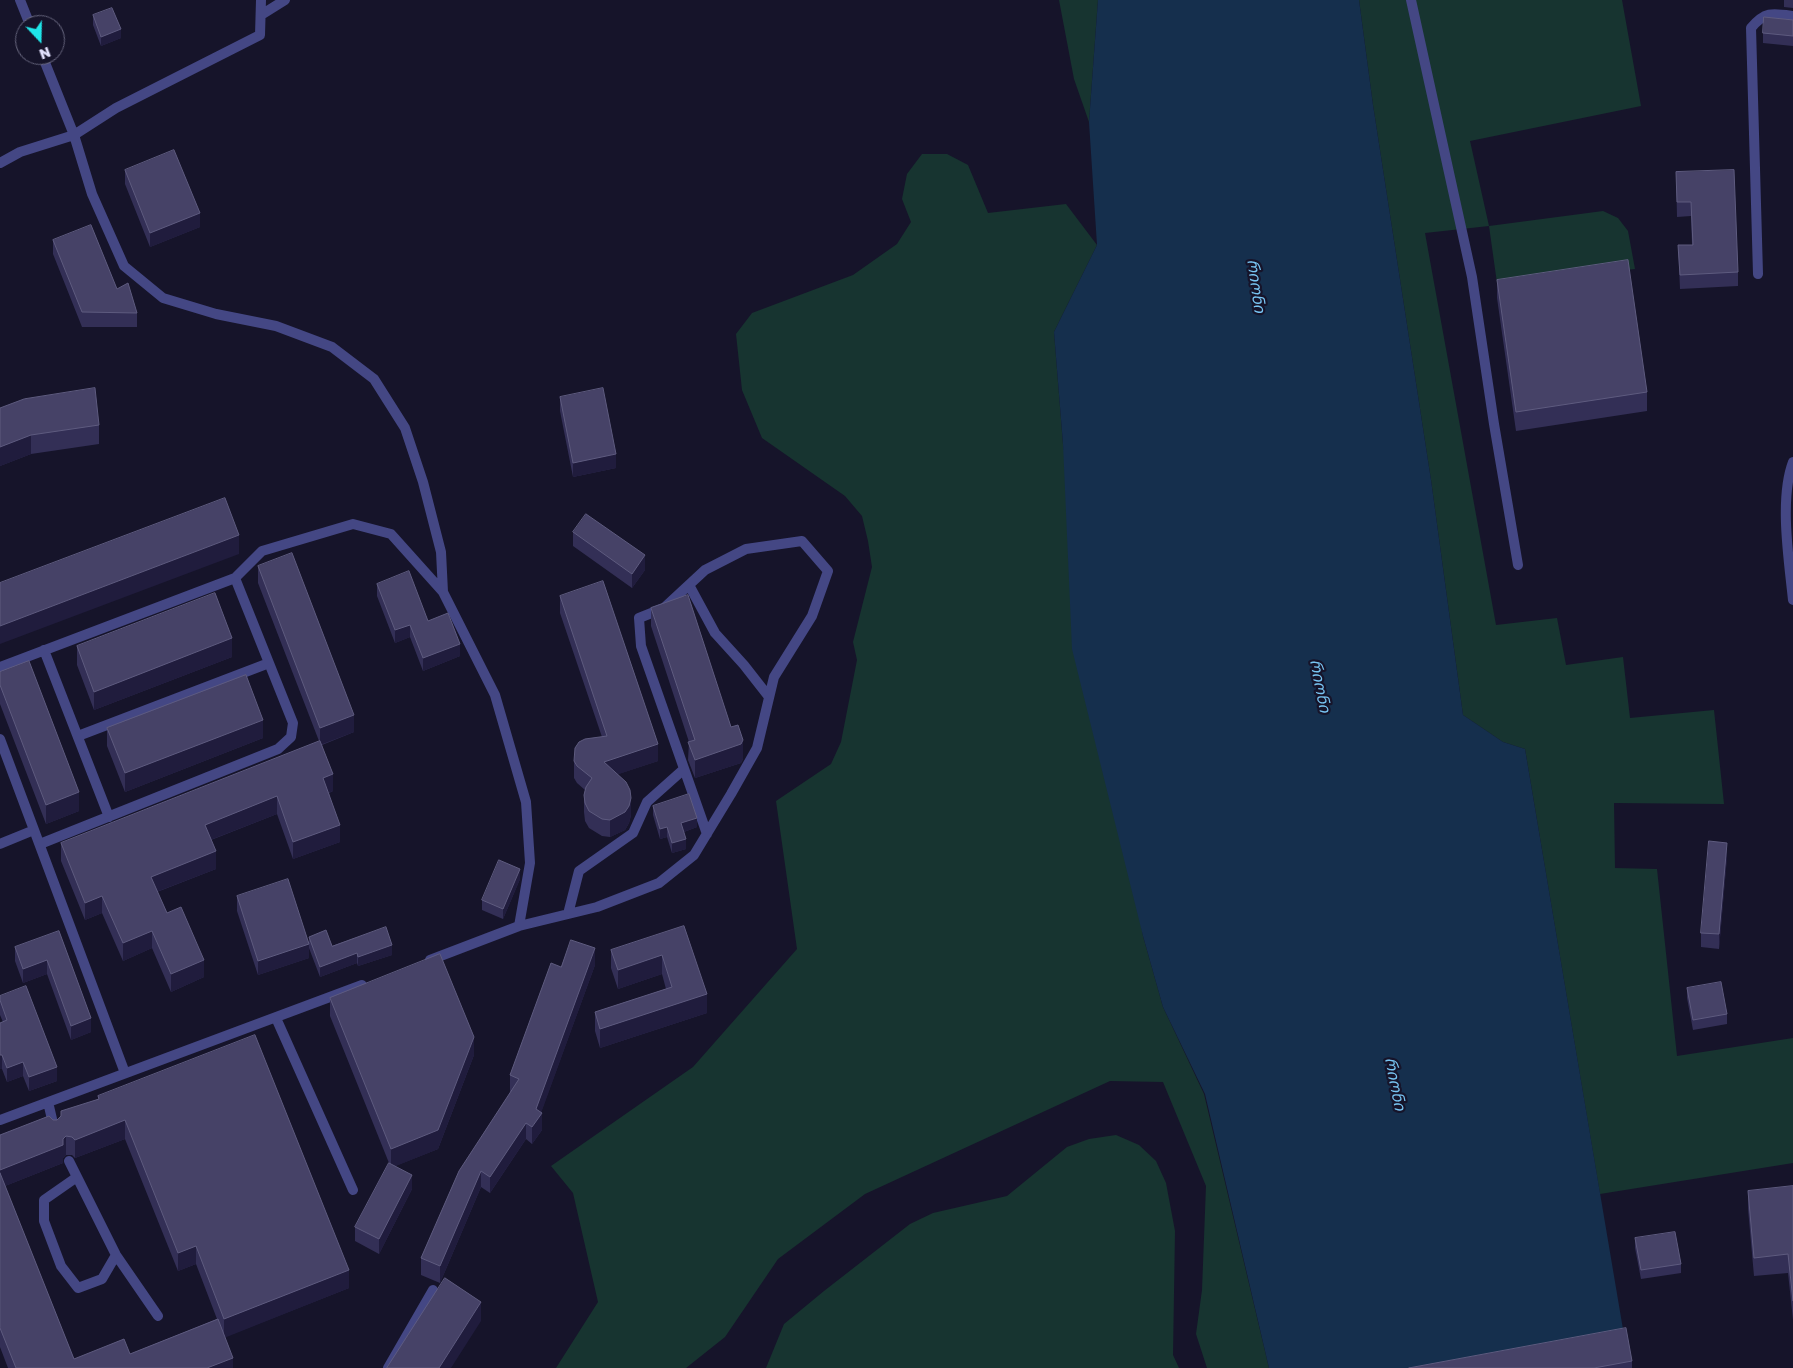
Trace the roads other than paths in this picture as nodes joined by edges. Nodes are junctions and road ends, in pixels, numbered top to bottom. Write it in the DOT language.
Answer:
graph roads {
  1 [pos="20,0"];
  2 [pos="261,0"];
  3 [pos="285,0"];
  4 [pos="1411,0"];
  5 [pos="26,15"];
  6 [pos="261,15"];
  7 [pos="1793,16"];
  8 [pos="46,65"];
  9 [pos="74,135"];
  10 [pos="0,163"];
  11 [pos="1758,274"];
  12 [pos="1793,462"];
  13 [pos="1518,565"];
  14 [pos="235,578"];
  15 [pos="689,584"];
  16 [pos="443,592"];
  17 [pos="1793,600"];
  18 [pos="44,650"];
  19 [pos="269,663"];
  20 [pos="0,667"];
  21 [pos="769,697"];
  22 [pos="78,736"];
  23 [pos="0,739"];
  24 [pos="684,769"];
  25 [pos="109,816"];
  26 [pos="34,830"];
  27 [pos="707,834"];
  28 [pos="0,844"];
  29 [pos="40,844"];
  30 [pos="568,914"];
  31 [pos="518,926"];
  32 [pos="416,965"];
  33 [pos="369,983"];
  34 [pos="276,1018"];
  35 [pos="125,1073"];
  36 [pos="48,1102"];
  37 [pos="0,1120"];
  38 [pos="55,1132"];
  39 [pos="68,1161"];
  40 [pos="77,1177"];
  41 [pos="353,1190"];
  42 [pos="116,1255"];
  43 [pos="433,1290"];
  44 [pos="158,1316"];
  45 [pos="388,1368"];
  1 -- 5 [label="street"];
  2 -- 6 [label="street"];
  3 -- 6 [label="street"];
  4 -- 13 [label="street"];
  6 -- 9 [label="street"];
  7 -- 11 [label="street"];
  8 -- 9 [label="street"];
  9 -- 10 [label="street"];
  9 -- 16 [label="street"];
  12 -- 17 [label="street"];
  14 -- 16 [label="street"];
  14 -- 18 [label="street"];
  14 -- 19 [label="street"];
  15 -- 21 [label="street"];
  15 -- 21 [label="street"];
  15 -- 24 [label="street"];
  16 -- 31 [label="street"];
  18 -- 20 [label="street"];
  18 -- 22 [label="street"];
  19 -- 22 [label="street"];
  19 -- 25 [label="street"];
  21 -- 27 [label="street"];
  22 -- 25 [label="street"];
  23 -- 26 [label="street"];
  24 -- 27 [label="street"];
  24 -- 30 [label="street"];
  25 -- 29 [label="street"];
  26 -- 28 [label="street"];
  26 -- 29 [label="street"];
  27 -- 30 [label="street"];
  29 -- 35 [label="street"];
  30 -- 31 [label="street"];
  31 -- 32 [label="street"];
  33 -- 34 [label="street"];
  34 -- 35 [label="street"];
  34 -- 41 [label="street"];
  35 -- 36 [label="street"];
  36 -- 37 [label="street"];
  36 -- 38 [label="street"];
  39 -- 40 [label="street"];
  40 -- 42 [label="street"];
  40 -- 42 [label="street"];
  42 -- 44 [label="street"];
  43 -- 45 [label="street"];
}
